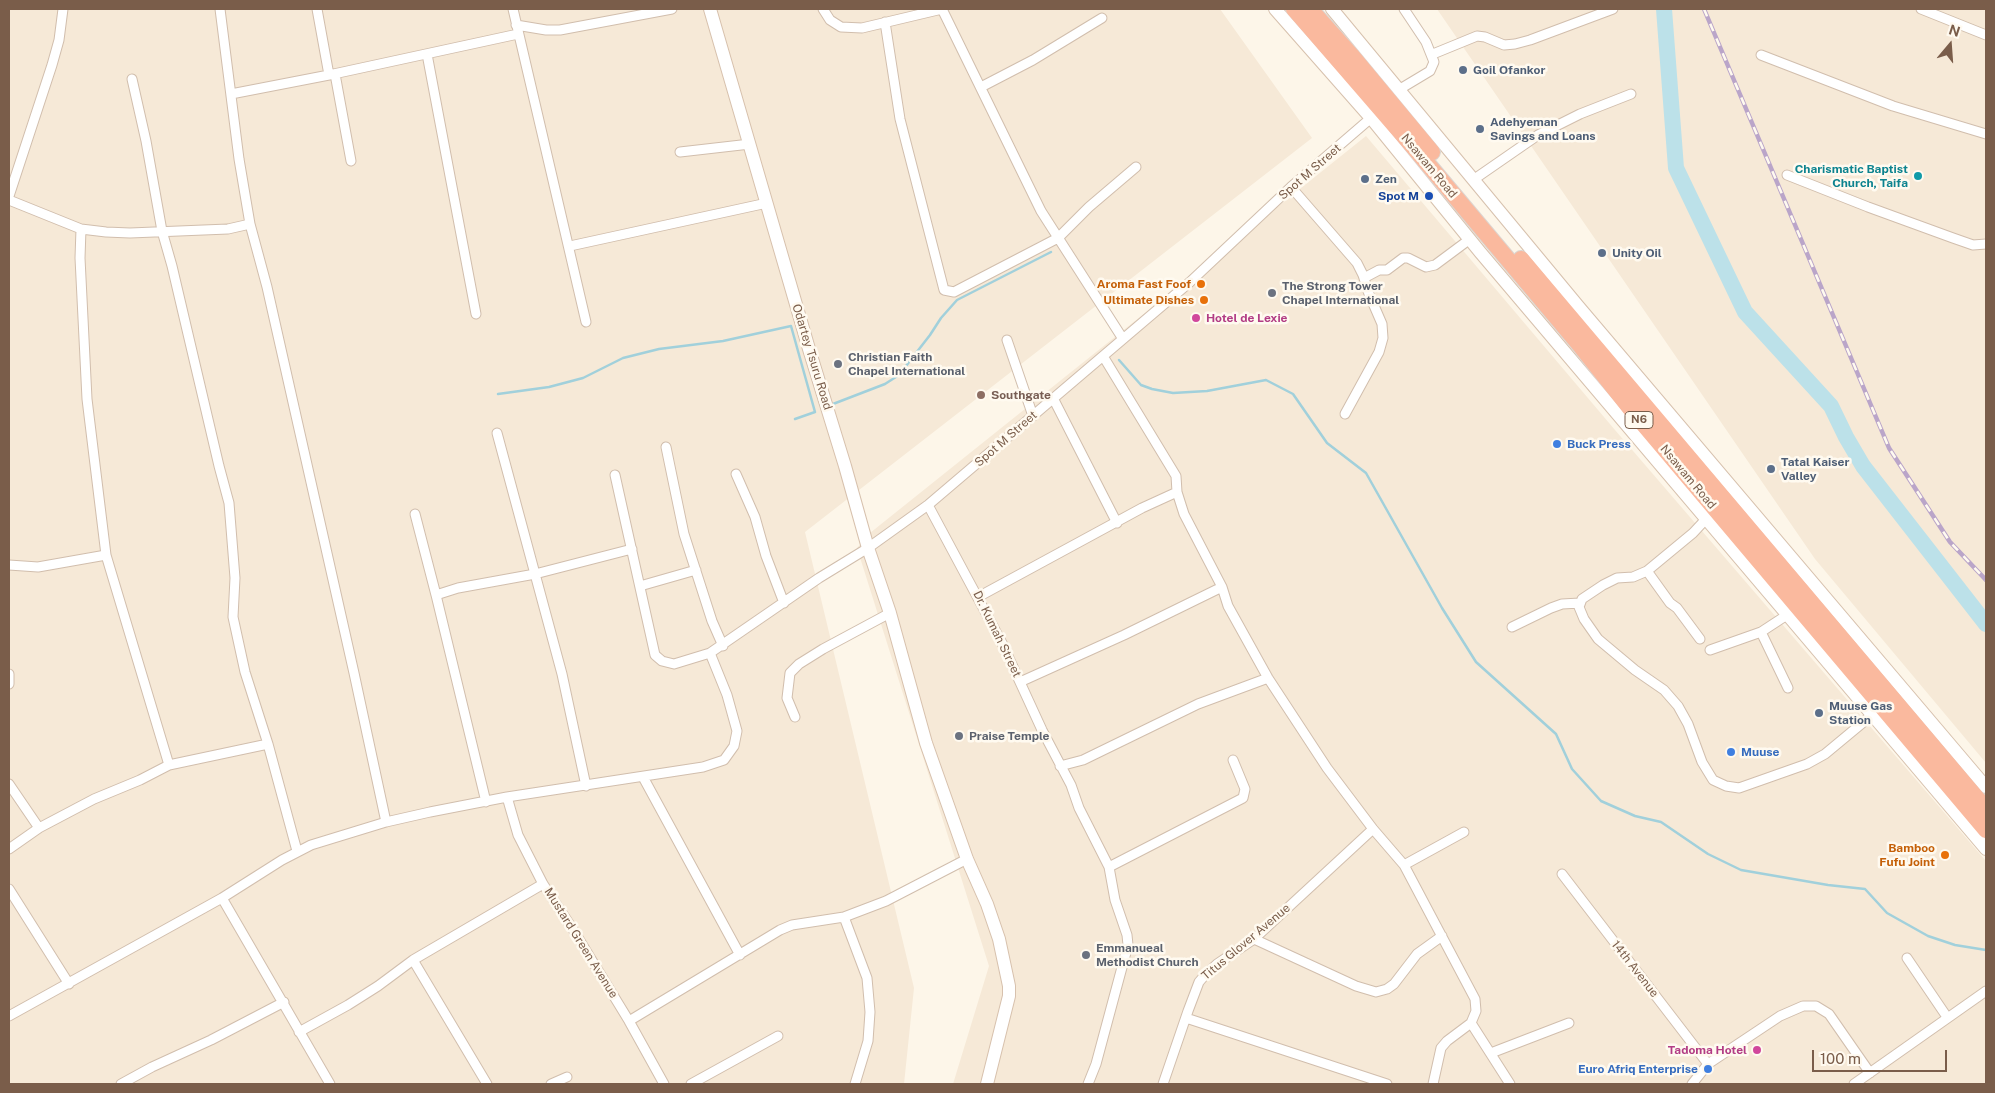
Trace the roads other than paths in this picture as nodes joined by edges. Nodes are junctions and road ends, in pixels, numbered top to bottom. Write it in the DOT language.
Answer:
graph roads {
  1 [pos="63,9"];
  2 [pos="220,9"];
  3 [pos="317,9"];
  4 [pos="513,9"];
  5 [pos="672,9"];
  6 [pos="710,9"];
  7 [pos="823,9"];
  8 [pos="942,9"];
  9 [pos="1275,9"];
  10 [pos="1294,9"];
  11 [pos="1310,9"];
  12 [pos="1332,9"];
  13 [pos="1404,9"];
  14 [pos="1613,9"];
  15 [pos="1921,9"];
  16 [pos="1102,18"];
  17 [pos="885,22"];
  18 [pos="516,24"];
  19 [pos="518,34"];
  20 [pos="1986,35"];
  21 [pos="427,54"];
  22 [pos="1433,54"];
  23 [pos="1761,56"];
  24 [pos="332,74"];
  25 [pos="132,79"];
  26 [pos="981,87"];
  27 [pos="1400,89"];
  28 [pos="231,94"];
  29 [pos="1631,94"];
  30 [pos="1371,118"];
  31 [pos="1986,134"];
  32 [pos="750,144"];
  33 [pos="680,152"];
  34 [pos="351,161"];
  35 [pos="1136,167"];
  36 [pos="1787,175"];
  37 [pos="1473,180"];
  38 [pos="1291,187"];
  39 [pos="9,196"];
  40 [pos="9,200"];
  41 [pos="767,203"];
  42 [pos="250,224"];
  43 [pos="81,229"];
  44 [pos="162,231"];
  45 [pos="1058,238"];
  46 [pos="1470,239"];
  47 [pos="1986,244"];
  48 [pos="570,246"];
  49 [pos="1364,278"];
  50 [pos="476,314"];
  51 [pos="586,322"];
  52 [pos="1123,339"];
  53 [pos="1006,340"];
  54 [pos="1104,356"];
  55 [pos="1053,398"];
  56 [pos="1345,414"];
  57 [pos="1033,416"];
  58 [pos="497,433"];
  59 [pos="666,447"];
  60 [pos="615,474"];
  61 [pos="736,474"];
  62 [pos="1177,492"];
  63 [pos="928,505"];
  64 [pos="415,514"];
  65 [pos="1706,519"];
  66 [pos="1116,522"];
  67 [pos="868,548"];
  68 [pos="632,549"];
  69 [pos="106,555"];
  70 [pos="9,565"];
  71 [pos="696,570"];
  72 [pos="1647,571"];
  73 [pos="535,574"];
  74 [pos="640,586"];
  75 [pos="1222,587"];
  76 [pos="436,594"];
  77 [pos="978,596"];
  78 [pos="784,602"];
  79 [pos="1580,603"];
  80 [pos="890,613"];
  81 [pos="1787,615"];
  82 [pos="1512,627"];
  83 [pos="1761,632"];
  84 [pos="1700,639"];
  85 [pos="723,646"];
  86 [pos="1710,650"];
  87 [pos="710,653"];
  88 [pos="9,674"];
  89 [pos="1268,678"];
  90 [pos="1020,682"];
  91 [pos="9,684"];
  92 [pos="1788,688"];
  93 [pos="1872,715"];
  94 [pos="795,717"];
  95 [pos="268,744"];
  96 [pos="1233,760"];
  97 [pos="169,765"];
  98 [pos="1060,766"];
  99 [pos="643,777"];
  100 [pos="9,784"];
  101 [pos="586,786"];
  102 [pos="1986,787"];
  103 [pos="507,798"];
  104 [pos="486,802"];
  105 [pos="1986,809"];
  106 [pos="386,822"];
  107 [pos="39,828"];
  108 [pos="1373,829"];
  109 [pos="1986,830"];
  110 [pos="1464,832"];
  111 [pos="1986,848"];
  112 [pos="9,849"];
  113 [pos="297,851"];
  114 [pos="966,859"];
  115 [pos="1404,865"];
  116 [pos="1109,867"];
  117 [pos="1562,874"];
  118 [pos="543,884"];
  119 [pos="9,889"];
  120 [pos="222,898"];
  121 [pos="844,917"];
  122 [pos="1442,936"];
  123 [pos="1254,939"];
  124 [pos="740,955"];
  125 [pos="1907,958"];
  126 [pos="412,960"];
  127 [pos="69,984"];
  128 [pos="1986,991"];
  129 [pos="284,1002"];
  130 [pos="9,1016"];
  131 [pos="1947,1017"];
  132 [pos="1186,1018"];
  133 [pos="630,1021"];
  134 [pos="1471,1023"];
  135 [pos="1569,1023"];
  136 [pos="299,1032"];
  137 [pos="778,1036"];
  138 [pos="1491,1053"];
  139 [pos="1708,1064"];
  140 [pos="1870,1074"];
  141 [pos="567,1077"];
  142 [pos="121,1084"];
  143 [pos="330,1084"];
  144 [pos="487,1084"];
  145 [pos="551,1084"];
  146 [pos="664,1084"];
  147 [pos="691,1084"];
  148 [pos="855,1084"];
  149 [pos="987,1084"];
  150 [pos="1088,1084"];
  151 [pos="1163,1084"];
  152 [pos="1387,1084"];
  153 [pos="1433,1084"];
  154 [pos="1510,1084"];
  155 [pos="1692,1084"];
  156 [pos="1854,1084"];
  1 -- 39 [label="street"];
  2 -- 28 [label="street"];
  3 -- 24 [label="street"];
  4 -- 18 [label="street"];
  5 -- 18 [label="street"];
  6 -- 32 [label="main road, Odartey Tsuru Road"];
  7 -- 17 [label="street"];
  8 -- 17 [label="street"];
  8 -- 26 [label="street"];
  9 -- 30 [label="main road"];
  10 -- 109 [label="highway, Nsawam Road / N6"];
  11 -- 105 [label="highway, Nsawam Road / N6"];
  12 -- 27 [label="main road"];
  13 -- 22 [label="street"];
  14 -- 22 [label="street"];
  15 -- 20 [label="street"];
  16 -- 26 [label="street"];
  17 -- 45 [label="street"];
  18 -- 19 [label="street"];
  19 -- 21 [label="street"];
  19 -- 48 [label="street"];
  21 -- 24 [label="street"];
  21 -- 50 [label="street"];
  22 -- 27 [label="street"];
  23 -- 31 [label="street"];
  24 -- 28 [label="street"];
  24 -- 34 [label="street"];
  25 -- 44 [label="street"];
  26 -- 45 [label="street"];
  27 -- 37 [label="main road"];
  28 -- 42 [label="street"];
  29 -- 37 [label="street"];
  30 -- 38 [label="street, Spot M Street"];
  30 -- 46 [label="main road"];
  32 -- 33 [label="street"];
  32 -- 41 [label="main road, Odartey Tsuru Road"];
  35 -- 45 [label="street"];
  36 -- 47 [label="street"];
  37 -- 102 [label="main road"];
  38 -- 49 [label="street"];
  38 -- 52 [label="street, Spot M Street"];
  40 -- 43 [label="street"];
  41 -- 48 [label="street"];
  41 -- 67 [label="main road, Odartey Tsuru Road"];
  42 -- 44 [label="street"];
  42 -- 106 [label="street"];
  43 -- 44 [label="street"];
  43 -- 69 [label="street"];
  44 -- 95 [label="street"];
  45 -- 52 [label="street"];
  46 -- 49 [label="street"];
  46 -- 65 [label="main road"];
  48 -- 51 [label="street"];
  49 -- 56 [label="street"];
  52 -- 54 [label="street, Spot M Street"];
  53 -- 57 [label="street"];
  54 -- 55 [label="street, Spot M Street"];
  54 -- 62 [label="street"];
  55 -- 57 [label="street, Spot M Street"];
  55 -- 66 [label="street"];
  57 -- 63 [label="street, Spot M Street"];
  58 -- 73 [label="street"];
  59 -- 71 [label="street"];
  60 -- 68 [label="street"];
  61 -- 78 [label="street"];
  62 -- 66 [label="street"];
  62 -- 75 [label="street"];
  63 -- 67 [label="street, Spot M Street"];
  63 -- 77 [label="street, Dr. Kumah Street"];
  64 -- 76 [label="street"];
  65 -- 72 [label="street"];
  65 -- 81 [label="main road"];
  66 -- 77 [label="street"];
  67 -- 78 [label="street, Spot M Street"];
  67 -- 80 [label="main road, Odartey Tsuru Road"];
  68 -- 73 [label="street"];
  68 -- 74 [label="street"];
  69 -- 70 [label="street"];
  69 -- 97 [label="street"];
  71 -- 74 [label="street"];
  71 -- 85 [label="street"];
  72 -- 79 [label="street"];
  72 -- 84 [label="street"];
  73 -- 76 [label="street"];
  73 -- 101 [label="street"];
  74 -- 87 [label="street, Spot M Street"];
  75 -- 89 [label="street"];
  75 -- 90 [label="street"];
  76 -- 104 [label="street"];
  77 -- 90 [label="street, Dr. Kumah Street"];
  78 -- 85 [label="street, Spot M Street"];
  79 -- 82 [label="street"];
  79 -- 93 [label="street"];
  80 -- 94 [label="street"];
  80 -- 114 [label="main road, Odartey Tsuru Road"];
  81 -- 83 [label="street"];
  81 -- 93 [label="main road"];
  83 -- 86 [label="street"];
  83 -- 92 [label="street"];
  85 -- 87 [label="street, Spot M Street"];
  87 -- 99 [label="street"];
  88 -- 91 [label="street"];
  89 -- 98 [label="street"];
  89 -- 108 [label="street"];
  90 -- 98 [label="street, Dr. Kumah Street"];
  93 -- 111 [label="main road"];
  95 -- 97 [label="street"];
  95 -- 113 [label="street"];
  96 -- 116 [label="street"];
  97 -- 107 [label="street"];
  98 -- 116 [label="street, Dr. Kumah Street"];
  99 -- 101 [label="street"];
  99 -- 124 [label="street"];
  100 -- 107 [label="street"];
  101 -- 103 [label="street"];
  103 -- 104 [label="street"];
  103 -- 118 [label="street, Mustard Green Avenue"];
  104 -- 106 [label="street"];
  106 -- 113 [label="street"];
  107 -- 112 [label="street"];
  108 -- 115 [label="street"];
  108 -- 123 [label="street, Titus Glover Avenue"];
  110 -- 115 [label="street"];
  113 -- 120 [label="street"];
  114 -- 121 [label="street"];
  114 -- 149 [label="main road, Odartey Tsuru Road"];
  115 -- 122 [label="street"];
  116 -- 150 [label="street, Dr. Kumah Street"];
  117 -- 139 [label="street, 14th Avenue"];
  118 -- 126 [label="street"];
  118 -- 133 [label="street, Mustard Green Avenue"];
  119 -- 127 [label="street"];
  120 -- 127 [label="street"];
  120 -- 129 [label="street"];
  121 -- 124 [label="street"];
  121 -- 148 [label="street"];
  122 -- 123 [label="street"];
  122 -- 134 [label="street"];
  123 -- 132 [label="street, Titus Glover Avenue"];
  124 -- 133 [label="street"];
  125 -- 131 [label="street"];
  126 -- 136 [label="street"];
  126 -- 144 [label="street"];
  127 -- 130 [label="street"];
  128 -- 131 [label="street"];
  129 -- 136 [label="street"];
  129 -- 142 [label="street"];
  131 -- 140 [label="street"];
  132 -- 151 [label="street, Titus Glover Avenue"];
  132 -- 152 [label="street"];
  133 -- 146 [label="street, Mustard Green Avenue"];
  134 -- 138 [label="street"];
  134 -- 153 [label="street"];
  135 -- 138 [label="street"];
  136 -- 143 [label="street"];
  137 -- 147 [label="street"];
  138 -- 154 [label="street"];
  139 -- 140 [label="street"];
  139 -- 155 [label="street"];
  140 -- 156 [label="street"];
  141 -- 145 [label="street"];
}
